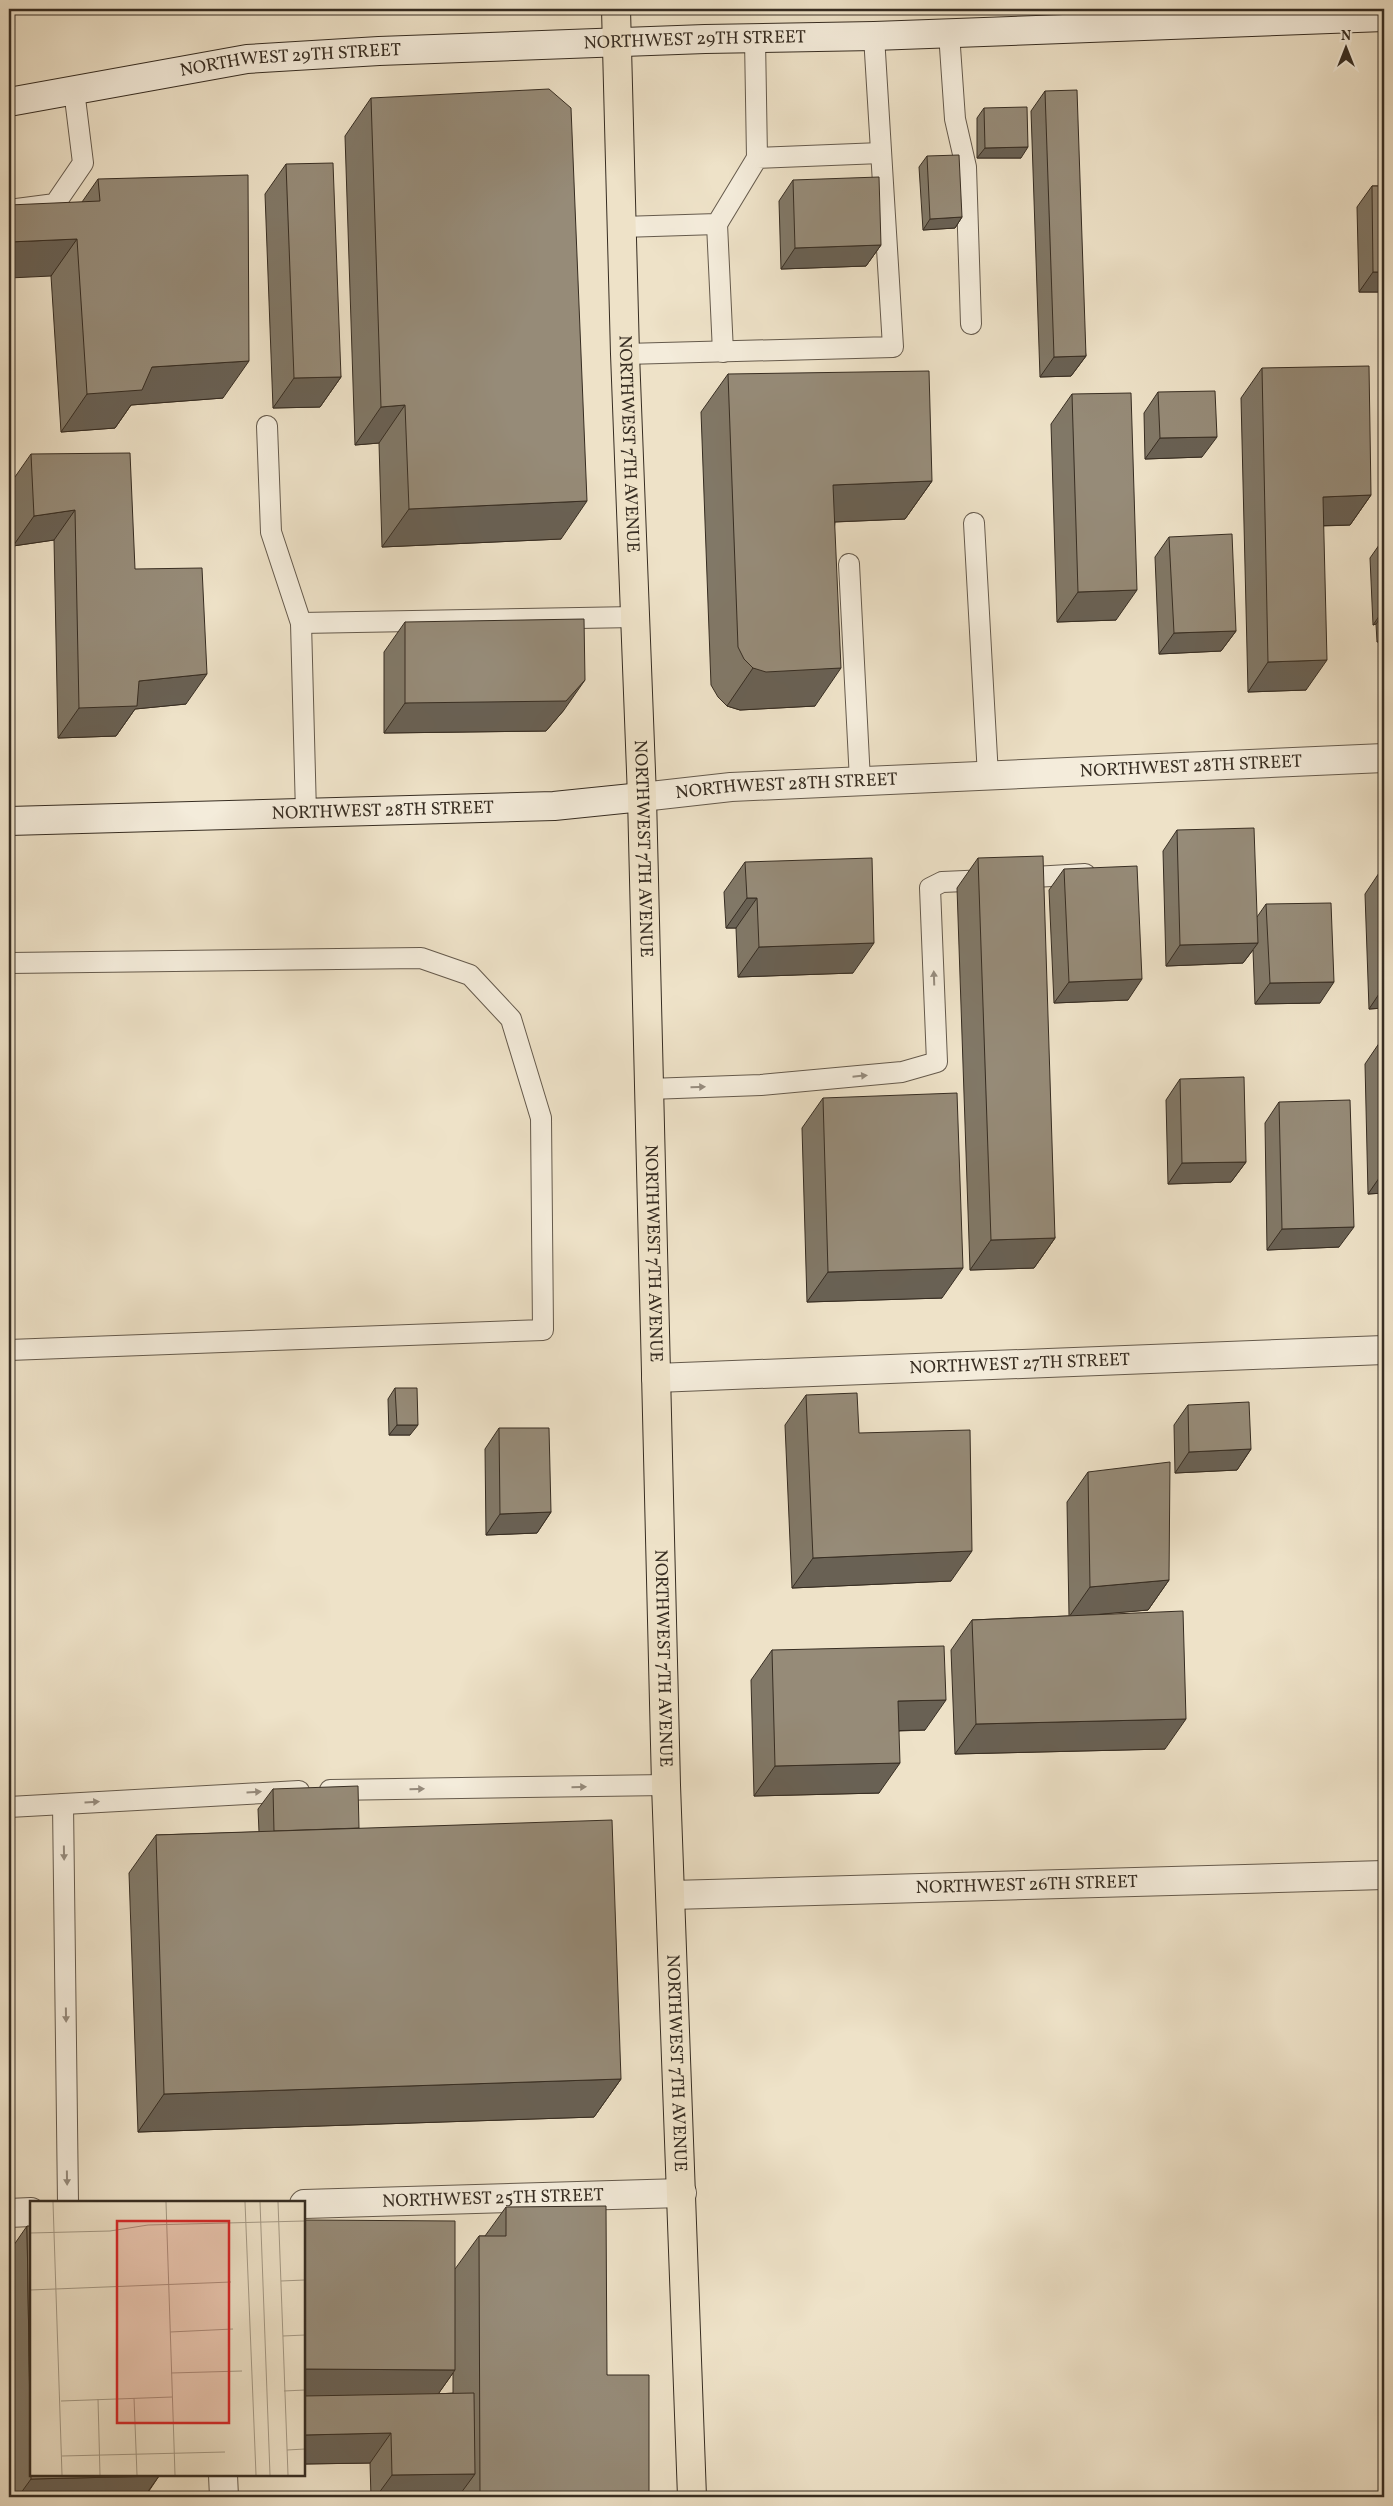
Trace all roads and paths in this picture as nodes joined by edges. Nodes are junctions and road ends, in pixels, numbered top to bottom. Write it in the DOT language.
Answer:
graph roads {
  1 [pos="616,9"];
  2 [pos="1256,15"];
  3 [pos="1384,17"];
  4 [pos="949,33"];
  5 [pos="874,36"];
  6 [pos="755,39"];
  7 [pos="617,43"];
  8 [pos="74,90"];
  9 [pos="9,102"];
  10 [pos="881,153"];
  11 [pos="757,158"];
  12 [pos="9,210"];
  13 [pos="717,224"];
  14 [pos="622,226"];
  15 [pos="971,324"];
  16 [pos="723,352"];
  17 [pos="625,354"];
  18 [pos="266,426"];
  19 [pos="974,523"];
  20 [pos="848,564"];
  21 [pos="635,617"];
  22 [pos="302,623"];
  23 [pos="1384,758"];
  24 [pos="988,776"];
  25 [pos="860,781"];
  26 [pos="642,797"];
  27 [pos="306,813"];
  28 [pos="9,821"];
  29 [pos="1104,873"];
  30 [pos="9,963"];
  31 [pos="649,1089"];
  32 [pos="9,1350"];
  33 [pos="1384,1350"];
  34 [pos="656,1378"];
  35 [pos="666,1785"];
  36 [pos="63,1804"];
  37 [pos="9,1807"];
  38 [pos="1384,1875"];
  39 [pos="671,1895"];
  40 [pos="682,2192"];
  41 [pos="68,2201"];
  42 [pos="305,2204"];
  43 [pos="9,2212"];
  44 [pos="30,2212"];
  45 [pos="223,2476"];
  46 [pos="224,2497"];
  47 [pos="692,2497"];
  1 -- 7 [label="main road, NORTHWEST 7TH AVENUE"];
  2 -- 3 [label="street, NORTHWEST 29TH STREET"];
  2 -- 4 [label="street, NORTHWEST 29TH STREET"];
  4 -- 5 [label="street, NORTHWEST 29TH STREET"];
  4 -- 15 [label="lane"];
  5 -- 6 [label="street, NORTHWEST 29TH STREET"];
  5 -- 10 [label="lane"];
  6 -- 7 [label="street, NORTHWEST 29TH STREET"];
  6 -- 11 [label="lane"];
  7 -- 8 [label="street, NORTHWEST 29TH STREET"];
  7 -- 14 [label="main road, NORTHWEST 7TH AVENUE"];
  8 -- 9 [label="street, NORTHWEST 29TH STREET"];
  8 -- 12 [label="lane"];
  10 -- 11 [label="lane"];
  10 -- 16 [label="lane"];
  11 -- 13 [label="lane"];
  13 -- 14 [label="lane"];
  13 -- 16 [label="lane"];
  14 -- 17 [label="main road, NORTHWEST 7TH AVENUE"];
  16 -- 17 [label="lane"];
  17 -- 21 [label="main road, NORTHWEST 7TH AVENUE"];
  18 -- 22 [label="lane"];
  19 -- 24 [label="lane"];
  20 -- 25 [label="lane"];
  21 -- 22 [label="lane"];
  21 -- 26 [label="main road, NORTHWEST 7TH AVENUE"];
  22 -- 27 [label="lane"];
  23 -- 24 [label="street, NORTHWEST 28TH STREET"];
  24 -- 25 [label="street, NORTHWEST 28TH STREET"];
  25 -- 26 [label="street, NORTHWEST 28TH STREET"];
  26 -- 27 [label="street, NORTHWEST 28TH STREET"];
  26 -- 31 [label="main road, NORTHWEST 7TH AVENUE"];
  27 -- 28 [label="street, NORTHWEST 28TH STREET"];
  31 -- 29 [label="lane, one-way"];
  30 -- 32 [label="lane"];
  31 -- 34 [label="main road, NORTHWEST 7TH AVENUE"];
  33 -- 34 [label="street, NORTHWEST 27TH STREET"];
  34 -- 35 [label="main road, NORTHWEST 7TH AVENUE"];
  36 -- 35 [label="lane, one-way"];
  35 -- 39 [label="main road, NORTHWEST 7TH AVENUE"];
  36 -- 37 [label="lane"];
  36 -- 41 [label="lane, one-way"];
  38 -- 39 [label="street, NORTHWEST 26TH STREET"];
  39 -- 40 [label="main road, NORTHWEST 7TH AVENUE"];
  40 -- 42 [label="street, NORTHWEST 25TH STREET"];
  40 -- 47 [label="main road, NORTHWEST 7TH AVENUE"];
  43 -- 44 [label="street"];
  45 -- 46 [label="street"];
}
